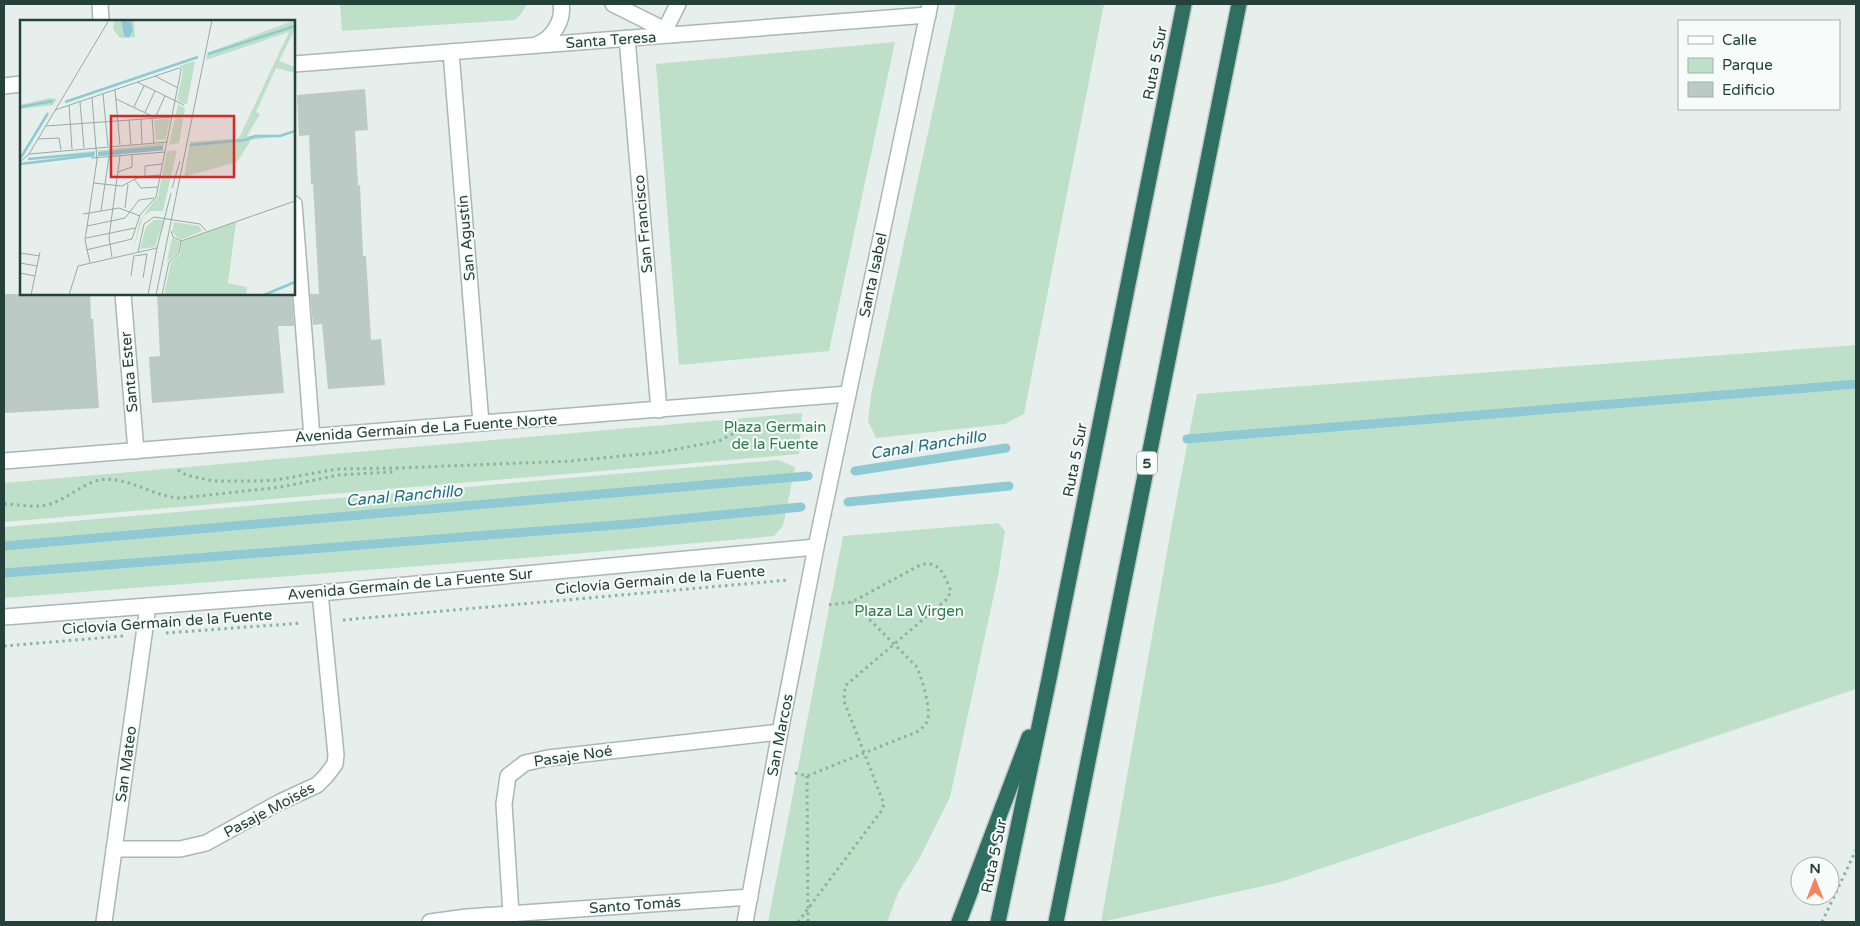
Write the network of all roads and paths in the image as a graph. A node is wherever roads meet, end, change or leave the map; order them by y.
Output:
1 (100, 4) edge
2 (561, 4) edge
3 (614, 4) edge
4 (678, 4) edge
5 (1184, 4) edge
6 (1239, 4) edge
7 (929, 10) edge
8 (101, 20) edge
9 (668, 33) junction
10 (627, 38) junction
11 (534, 45) junction
12 (451, 52) junction
13 (295, 64) edge
14 (20, 84) edge
15 (4, 86) edge
16 (295, 217) edge
17 (123, 295) edge
18 (848, 394) junction
19 (659, 410) junction
20 (752, 423) dead end
21 (480, 424) junction
22 (312, 437) junction
23 (136, 451) junction
24 (4, 461) edge
25 (174, 466) dead end
26 (397, 468) junction
27 (4, 504) edge
28 (816, 547) junction
29 (810, 578) junction
30 (320, 593) junction
31 (852, 602) junction
32 (148, 606) junction
33 (822, 606) dead end
34 (4, 617) edge
35 (322, 622) junction
36 (145, 634) junction
37 (894, 644) junction
38 (4, 646) edge
39 (1049, 678) junction
40 (780, 732) junction
41 (864, 753) junction
42 (790, 772) dead end
43 (807, 776) junction
44 (114, 850) junction
45 (1856, 850) edge
46 (750, 897) junction
47 (808, 908) junction
48 (511, 914) junction
49 (104, 922) edge
50 (430, 922) edge
51 (746, 922) edge
52 (798, 922) edge
53 (808, 922) edge
54 (959, 922) edge
55 (998, 922) edge
56 (1056, 922) edge
57 (1822, 922) edge

1 - 8 street
2 - 11 street
3 - 9 street
4 - 9 street
5 - 39 highway, Ruta 5 Sur
6 - 56 highway, 5
7 - 9 street, Santa Teresa
7 - 18 street, Santa Isabel
9 - 10 street, Santa Teresa
10 - 11 street, Santa Teresa
10 - 19 street, San Francisco
11 - 12 street, Santa Teresa
12 - 13 street, Santa Teresa
12 - 21 street, San Agustín
14 - 15 street
16 - 22 street
17 - 23 street, Santa Ester
18 - 19 street, Avenida Germaín de La Fuente Norte
18 - 28 street, Santa Isabel
19 - 21 street, Avenida Germaín de La Fuente Norte
20 - 26 path
21 - 22 street, Avenida Germaín de La Fuente Norte
22 - 23 street, Avenida Germaín de La Fuente Norte
23 - 24 street, Avenida Germaín de La Fuente Norte
25 - 26 path
26 - 27 path
28 - 29 street, San Marcos
28 - 30 street, Avenida Germaín de La Fuente Sur
29 - 35 path, Ciclovía Germaín de la Fuente
29 - 40 street, San Marcos
30 - 32 street, Avenida Germaín de La Fuente Sur
30 - 35 street, Pasaje Moisés
31 - 33 path
31 - 37 path
31 - 37 path
32 - 34 street, Avenida Germaín de La Fuente Sur
32 - 36 street, San Mateo
35 - 36 path, Ciclovía Germaín de la Fuente
35 - 44 street, Pasaje Moisés
36 - 38 path, Ciclovía Germaín de la Fuente
36 - 44 street, San Mateo
37 - 41 path
37 - 41 path
39 - 54 highway
39 - 55 highway, Ruta 5 Sur
40 - 46 street, San Marcos
40 - 48 street, Pasaje Noé
41 - 43 path
41 - 47 path
42 - 43 path
43 - 47 path
44 - 49 street, San Mateo
45 - 57 path
46 - 48 street, Santo Tomás
46 - 51 street, San Marcos
47 - 52 path
47 - 53 path
48 - 50 street, Santo Tomás

